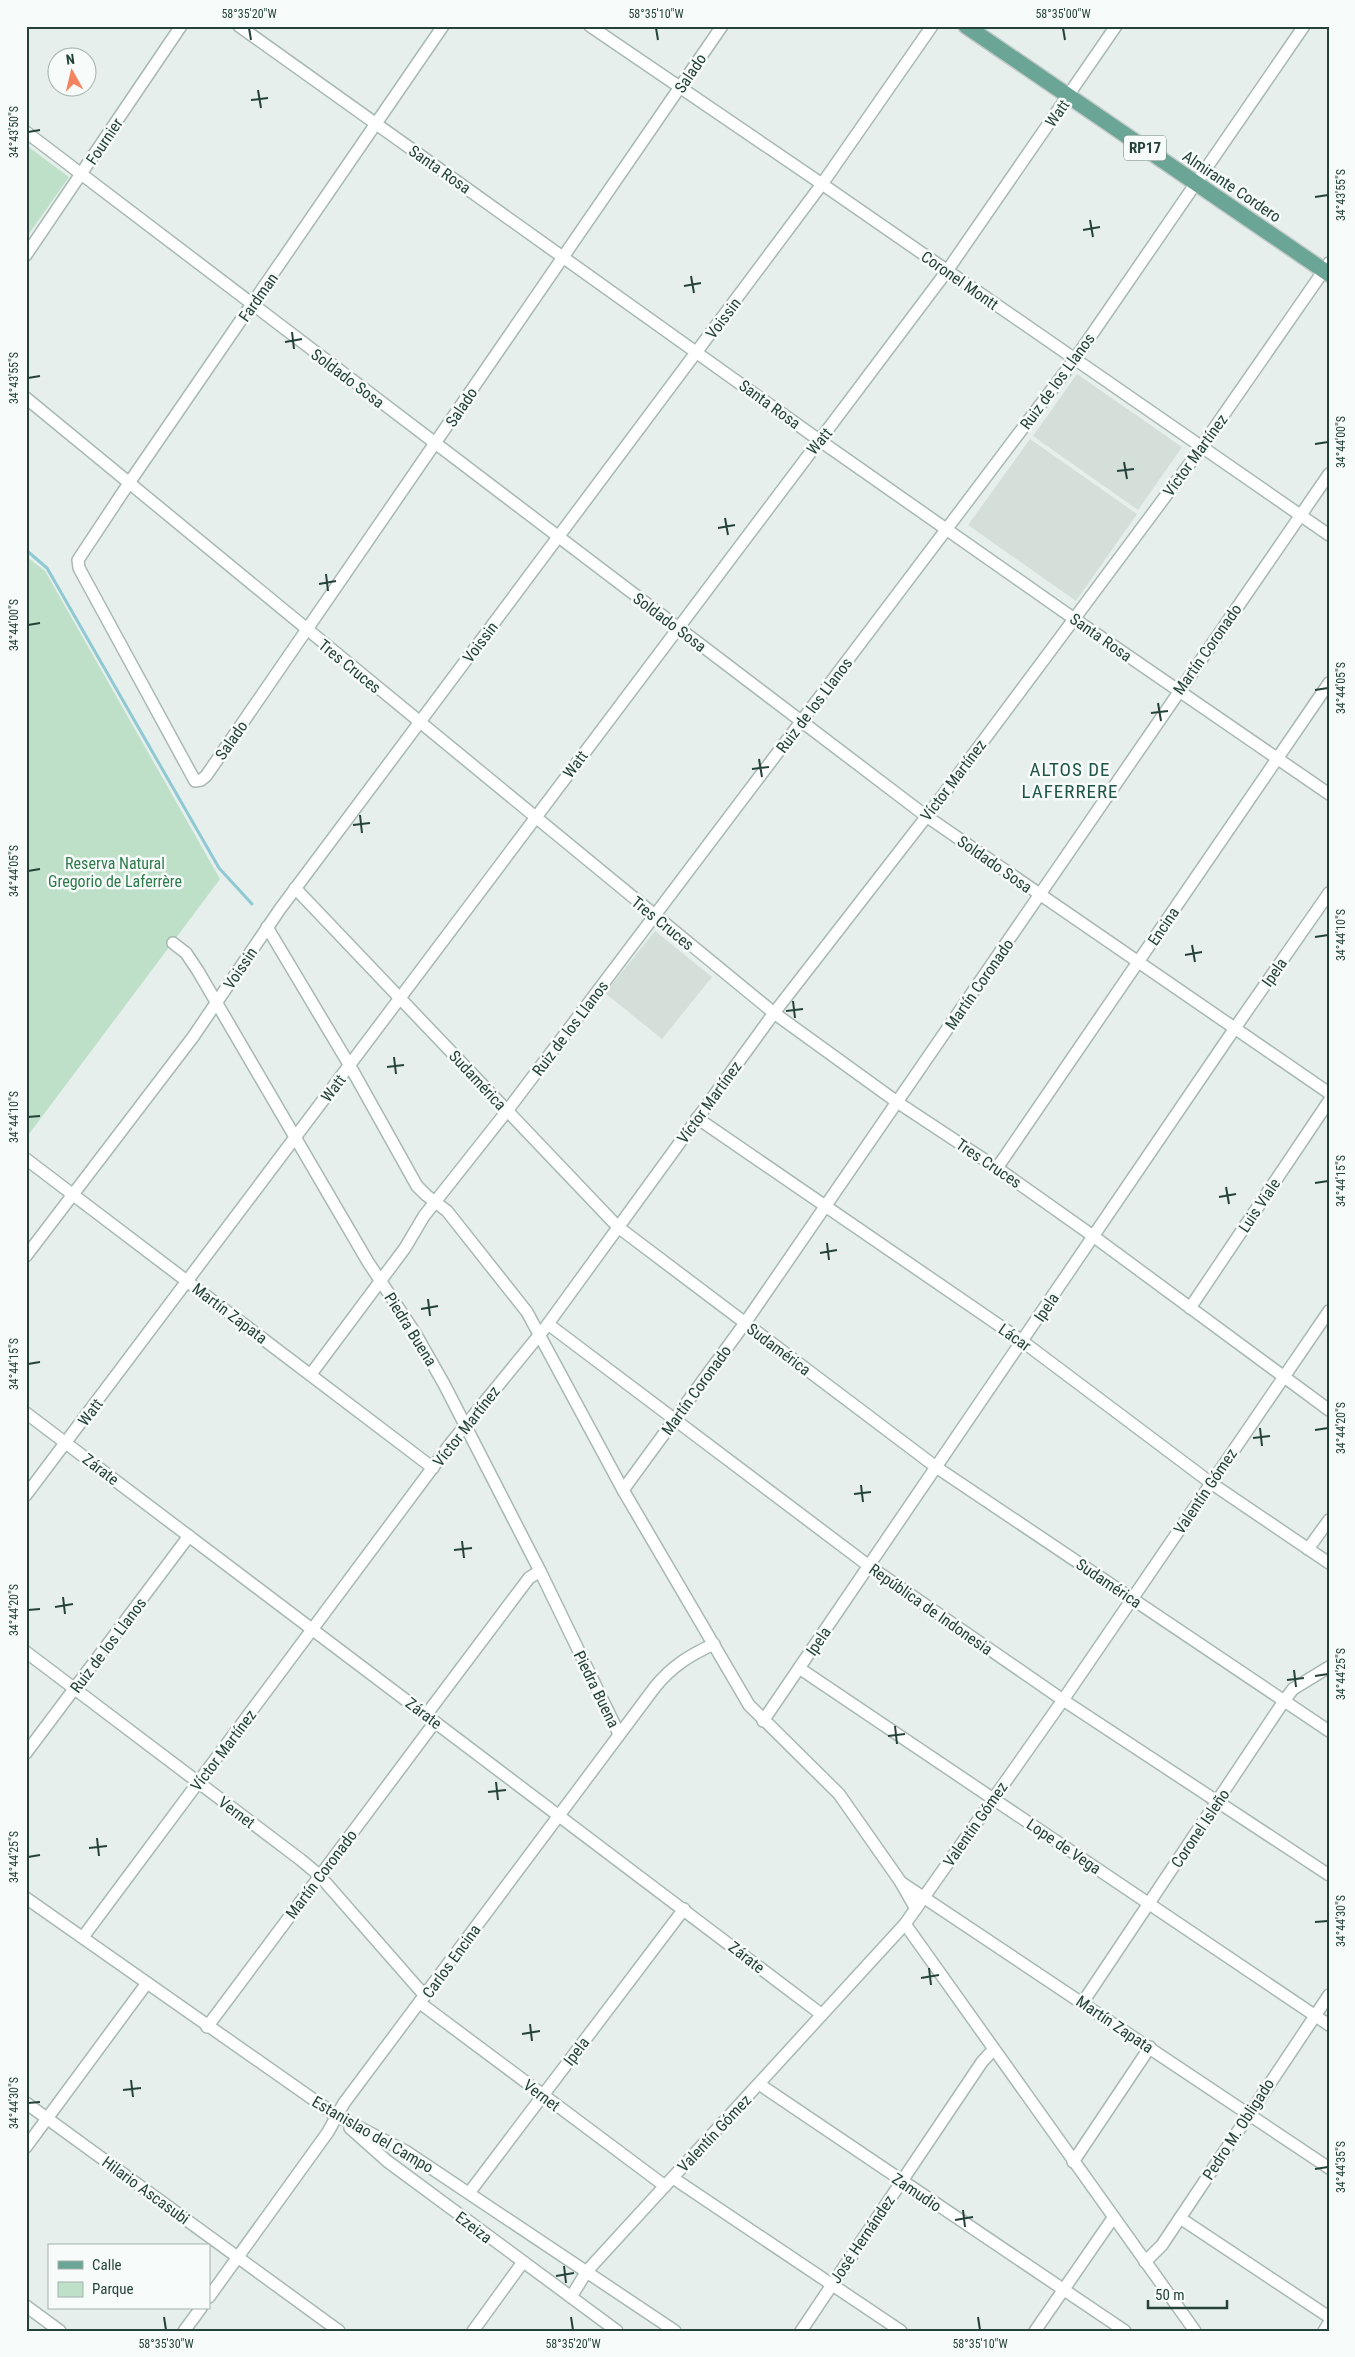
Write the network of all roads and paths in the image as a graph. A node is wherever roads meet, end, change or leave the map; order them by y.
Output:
1 (181, 26) edge
2 (239, 26) edge
3 (443, 26) edge
4 (590, 26) edge
5 (722, 26) edge
6 (932, 26) edge
7 (966, 26) edge
8 (1116, 26) edge
9 (1304, 26) edge
10 (680, 88) junction
11 (1068, 97) junction
12 (376, 124) junction
13 (26, 132) edge
14 (82, 174) junction
15 (1195, 183) junction
16 (822, 184) junction
17 (26, 255) edge
18 (563, 256) junction
19 (1327, 269) edge
20 (947, 271) junction
21 (252, 305) junction
22 (698, 352) junction
23 (1075, 359) junction
24 (26, 398) edge
25 (819, 440) junction
26 (436, 444) junction
27 (1202, 448) junction
28 (1329, 474) edge
29 (129, 483) junction
30 (1300, 516) junction
31 (947, 529) junction
32 (1329, 535) edge
33 (559, 537) junction
34 (1073, 618) junction
35 (678, 628) junction
36 (307, 631) junction
37 (1329, 683) edge
38 (1178, 691) junction
39 (800, 722) junction
40 (419, 723) junction
41 (1277, 760) junction
42 (195, 781) joint
43 (1329, 794) edge
44 (926, 816) junction
45 (535, 818) junction
46 (295, 888) junction
47 (1329, 893) edge
48 (1040, 895) junction
49 (654, 916) junction
50 (267, 927) junction
51 (173, 943) dead end
52 (1138, 963) junction
53 (401, 997) junction
54 (216, 1004) junction
55 (774, 1013) junction
56 (1234, 1028) junction
57 (350, 1066) junction
58 (1329, 1093) edge
59 (897, 1102) junction
60 (1329, 1102) edge
61 (507, 1111) junction
62 (697, 1118) junction
63 (295, 1138) junction
64 (26, 1159) edge
65 (997, 1168) junction
66 (72, 1194) junction
67 (436, 1201) junction
68 (825, 1207) junction
69 (618, 1226) junction
70 (1093, 1236) junction
71 (26, 1256) edge
72 (188, 1281) junction
73 (380, 1281) junction
74 (1190, 1308) junction
75 (1329, 1311) edge
76 (745, 1323) junction
77 (548, 1324) junction
78 (540, 1335) junction
79 (1022, 1341) junction
80 (311, 1374) junction
81 (1283, 1377) junction
82 (1329, 1410) edge
83 (26, 1413) edge
84 (674, 1419) junction
85 (466, 1424) junction
86 (66, 1443) junction
87 (936, 1467) junction
88 (432, 1468) junction
89 (1211, 1483) junction
90 (623, 1490) junction
91 (26, 1496) edge
92 (1329, 1520) edge
93 (189, 1536) junction
94 (1308, 1549) junction
95 (1329, 1563) edge
96 (869, 1566) junction
97 (540, 1571) junction
98 (1132, 1599) junction
99 (314, 1630) junction
100 (714, 1644) junction
101 (26, 1652) edge
102 (1329, 1667) edge
103 (799, 1668) junction
104 (75, 1689) junction
105 (1063, 1700) junction
106 (1284, 1701) junction
107 (431, 1718) junction
108 (763, 1721) junction
109 (1329, 1731) edge
110 (619, 1734) junction
111 (26, 1753) edge
112 (199, 1782) junction
113 (993, 1798) junction
114 (1218, 1801) junction
115 (558, 1815) junction
116 (1329, 1874) edge
117 (319, 1875) junction
118 (900, 1881) junction
119 (925, 1897) junction
120 (26, 1898) edge
121 (1149, 1904) junction
122 (684, 1909) junction
123 (916, 1909) junction
124 (905, 1924) junction
125 (83, 1937) junction
126 (147, 1982) junction
127 (1329, 1995) edge
128 (422, 1999) junction
129 (1083, 2002) junction
130 (821, 2014) junction
131 (1315, 2015) junction
132 (1329, 2025) edge
133 (207, 2027) junction
134 (1150, 2048) junction
135 (993, 2050) junction
136 (760, 2084) junction
137 (542, 2096) junction
138 (26, 2103) edge
139 (1247, 2115) junction
140 (337, 2116) junction
141 (48, 2118) junction
142 (26, 2147) edge
143 (1073, 2162) junction
144 (1329, 2168) edge
145 (900, 2181) junction
146 (669, 2182) junction
147 (469, 2193) junction
148 (1113, 2218) junction
149 (1180, 2218) junction
150 (238, 2257) junction
151 (523, 2262) junction
152 (1145, 2262) junction
153 (587, 2271) junction
154 (831, 2284) junction
155 (1063, 2288) junction
156 (210, 2296) edge
157 (571, 2297) junction
158 (26, 2306) edge
159 (200, 2310) edge
160 (1329, 2317) edge
161 (1329, 2323) edge
162 (60, 2331) edge
163 (184, 2331) edge
164 (339, 2331) edge
165 (473, 2331) edge
166 (616, 2331) edge
167 (675, 2331) edge
168 (801, 2331) edge
169 (901, 2331) edge
170 (1035, 2331) edge
171 (1125, 2331) edge
172 (1195, 2331) edge
173 (1324, 2331) edge

1 - 14 street, Fournier
2 - 12 street, Santa Rosa
3 - 12 street, Fardman
4 - 10 street, Coronel Montt
5 - 10 street, Salado
6 - 16 street, Voissin
7 - 11 main road, Almirante Cordero / RP17
8 - 11 street, Watt
9 - 15 street, Ruiz de los Llanos
10 - 16 street, Coronel Montt
10 - 18 street, Salado
11 - 15 main road, Almirante Cordero / RP17
11 - 20 street, Watt
12 - 18 street, Santa Rosa
12 - 21 street, Fardman
13 - 14 street, Soldado Sosa
14 - 17 street, Fournier
14 - 21 street, Soldado Sosa
15 - 19 main road, Almirante Cordero / RP17
15 - 23 street, Ruiz de los Llanos
16 - 20 street, Coronel Montt
16 - 22 street, Voissin
18 - 22 street, Santa Rosa
18 - 26 street, Salado
19 - 27 street, Víctor Martínez
20 - 23 street, Coronel Montt
20 - 25 street, Watt
21 - 26 street, Soldado Sosa
21 - 29 street, Fardman
22 - 25 street, Santa Rosa
22 - 33 street, Voissin
23 - 27 street, Coronel Montt
23 - 31 street, Ruiz de los Llanos
24 - 29 street, Tres Cruces
25 - 31 street, Santa Rosa
25 - 35 street, Watt
26 - 33 street, Soldado Sosa
26 - 36 street, Salado
27 - 30 street, Coronel Montt
27 - 34 street, Víctor Martínez
28 - 30 street, Martín Coronado
29 - 36 street, Tres Cruces
29 - 42 street, Fardman
30 - 32 street, Coronel Montt
30 - 38 street, Martín Coronado
31 - 34 street, Santa Rosa
31 - 39 street, Ruiz de los Llanos
33 - 35 street, Soldado Sosa
33 - 40 street, Voissin
34 - 38 street, Santa Rosa
34 - 44 street, Víctor Martínez
35 - 39 street, Soldado Sosa
35 - 45 street, Watt
36 - 40 street, Tres Cruces
36 - 42 street, Salado
37 - 41 street, Encina
38 - 41 street, Santa Rosa
38 - 48 street, Martín Coronado
39 - 44 street, Soldado Sosa
39 - 49 street, Ruiz de los Llanos
40 - 45 street, Tres Cruces
40 - 46 street, Voissin
41 - 43 street, Santa Rosa
41 - 52 street, Encina
44 - 48 street, Soldado Sosa
44 - 55 street, Víctor Martínez
45 - 49 street, Tres Cruces
45 - 53 street, Watt
46 - 50 street, Voissin
46 - 53 street, Sudamérica
47 - 56 street, Ipela
48 - 52 street, Soldado Sosa
48 - 59 street, Martín Coronado
49 - 55 street, Tres Cruces
49 - 61 street, Ruiz de los Llanos
50 - 54 street, Voissin
50 - 57 street
51 - 54 street, Piedra Buena
52 - 56 street, Soldado Sosa
52 - 65 street, Encina
53 - 57 street, Watt
53 - 61 street, Sudamérica
54 - 63 street, Piedra Buena
54 - 66 street, Voissin
55 - 59 street, Tres Cruces
55 - 62 street, Víctor Martínez
56 - 58 street, Soldado Sosa
56 - 70 street, Ipela
57 - 63 street, Watt
57 - 67 street
59 - 65 street, Tres Cruces
59 - 68 street, Martín Coronado
60 - 74 street, Luis Viale
61 - 67 street, Ruiz de los Llanos
61 - 69 street, Sudamérica
62 - 68 street, Lácar
62 - 69 street, Víctor Martínez
63 - 72 street, Watt
63 - 73 street, Piedra Buena
64 - 66 street, Martín Zapata
65 - 70 street, Tres Cruces
66 - 71 street, Voissin
66 - 72 street, Martín Zapata
67 - 73 street, Ruiz de los Llanos
67 - 78 street
68 - 76 street, Martín Coronado
68 - 79 street, Lácar
69 - 76 street, Sudamérica
69 - 77 street, Víctor Martínez
70 - 74 street, Tres Cruces
70 - 79 street, Ipela
72 - 80 street, Martín Zapata
72 - 86 street, Watt
73 - 80 street, Ruiz de los Llanos
73 - 85 street, Piedra Buena
74 - 81 street, Tres Cruces
75 - 81 street, Valentín Gómez
76 - 84 street, Martín Coronado
76 - 87 street, Sudamérica
77 - 78 street, Víctor Martínez
77 - 84 street, República de Indonesia
78 - 85 street, Víctor Martínez
78 - 90 street
79 - 87 street, Ipela
79 - 89 street, Lácar
80 - 88 street, Martín Zapata
81 - 82 street, Tres Cruces
81 - 89 street, Valentín Gómez
83 - 86 street, Zárate
84 - 90 street, Martín Coronado
84 - 96 street, República de Indonesia
85 - 88 street, Víctor Martínez
85 - 97 street, Piedra Buena
86 - 91 street, Watt
86 - 93 street, Zárate
87 - 96 street, Ipela
87 - 98 street, Sudamérica
88 - 99 street, Víctor Martínez
89 - 94 street, Lácar
89 - 98 street, Valentín Gómez
90 - 100 street
92 - 94 street
93 - 99 street, Zárate
93 - 104 street, Ruiz de los Llanos
94 - 95 street, Lácar
96 - 103 street, Ipela
96 - 105 street, República de Indonesia
97 - 107 street, Martín Coronado
97 - 110 street, Piedra Buena
98 - 105 street, Valentín Gómez
98 - 106 street, Sudamérica
99 - 107 street, Zárate
99 - 112 street, Víctor Martínez
100 - 108 street
100 - 110 street, Carlos Encina
101 - 104 street, Vernet
102 - 106 street, Coronel Isleño
103 - 108 street, Ipela
103 - 113 street, Lope de Vega
104 - 111 street, Ruiz de los Llanos
104 - 112 street, Vernet
105 - 113 street, Valentín Gómez
105 - 114 street, República de Indonesia
106 - 109 street, Sudamérica
106 - 114 street, Coronel Isleño
107 - 115 street, Zárate
107 - 117 street, Martín Coronado
108 - 118 street
110 - 115 street, Carlos Encina
112 - 117 street, Vernet
112 - 125 street, Víctor Martínez
113 - 119 street, Valentín Gómez
113 - 121 street, Lope de Vega
114 - 116 street, República de Indonesia
114 - 121 street, Coronel Isleño
115 - 122 street, Zárate
115 - 128 street, Carlos Encina
117 - 128 street, Vernet
117 - 133 street, Martín Coronado
118 - 119 street, Martín Zapata
118 - 123 street
119 - 123 street, Valentín Gómez
119 - 129 street, Martín Zapata
120 - 125 street, Estanislao del Campo
121 - 129 street, Coronel Isleño
121 - 131 street, Lope de Vega
122 - 130 street, Zárate
122 - 137 street, Ipela
123 - 124 street, Valentín Gómez
124 - 130 street, Valentín Gómez
124 - 135 street
125 - 126 street, Estanislao del Campo
126 - 133 street, Estanislao del Campo
126 - 141 street
127 - 131 street, Pedro M. Obligado
128 - 137 street, Vernet
128 - 140 street, Carlos Encina
129 - 134 street, Martín Zapata
130 - 136 street, Valentín Gómez
131 - 132 street, Lope de Vega
131 - 139 street, Pedro M. Obligado
133 - 140 street, Estanislao del Campo
134 - 139 street, Martín Zapata
134 - 143 street
135 - 143 street
135 - 145 street, José Hernández
136 - 145 street, Zamudio
136 - 146 street, Valentín Gómez
137 - 146 street, Vernet
137 - 147 street, Ipela
138 - 141 street, Hilario Ascasubi
139 - 144 street, Martín Zapata
139 - 149 street, Pedro M. Obligado
140 - 147 street, Estanislao del Campo
140 - 150 street, Carlos Encina
140 - 151 street, Ezeiza
141 - 142 street
141 - 150 street, Hilario Ascasubi
143 - 148 street
145 - 154 street, José Hernández
145 - 155 street, Zamudio
146 - 153 street, Valentín Gómez
146 - 154 street, Vernet
147 - 153 street, Estanislao del Campo
148 - 152 street
148 - 155 street
149 - 152 street, Pedro M. Obligado
149 - 160 street
150 - 156 street, Carlos Encina
150 - 164 street, Hilario Ascasubi
151 - 157 street, Ezeiza
151 - 165 street
152 - 172 street
153 - 157 street, Valentín Gómez
153 - 167 street, Estanislao del Campo
154 - 168 street, José Hernández
154 - 169 street, Vernet
155 - 170 street
155 - 171 street, Zamudio
157 - 166 street, Ezeiza
158 - 162 street
159 - 163 street
161 - 173 street

